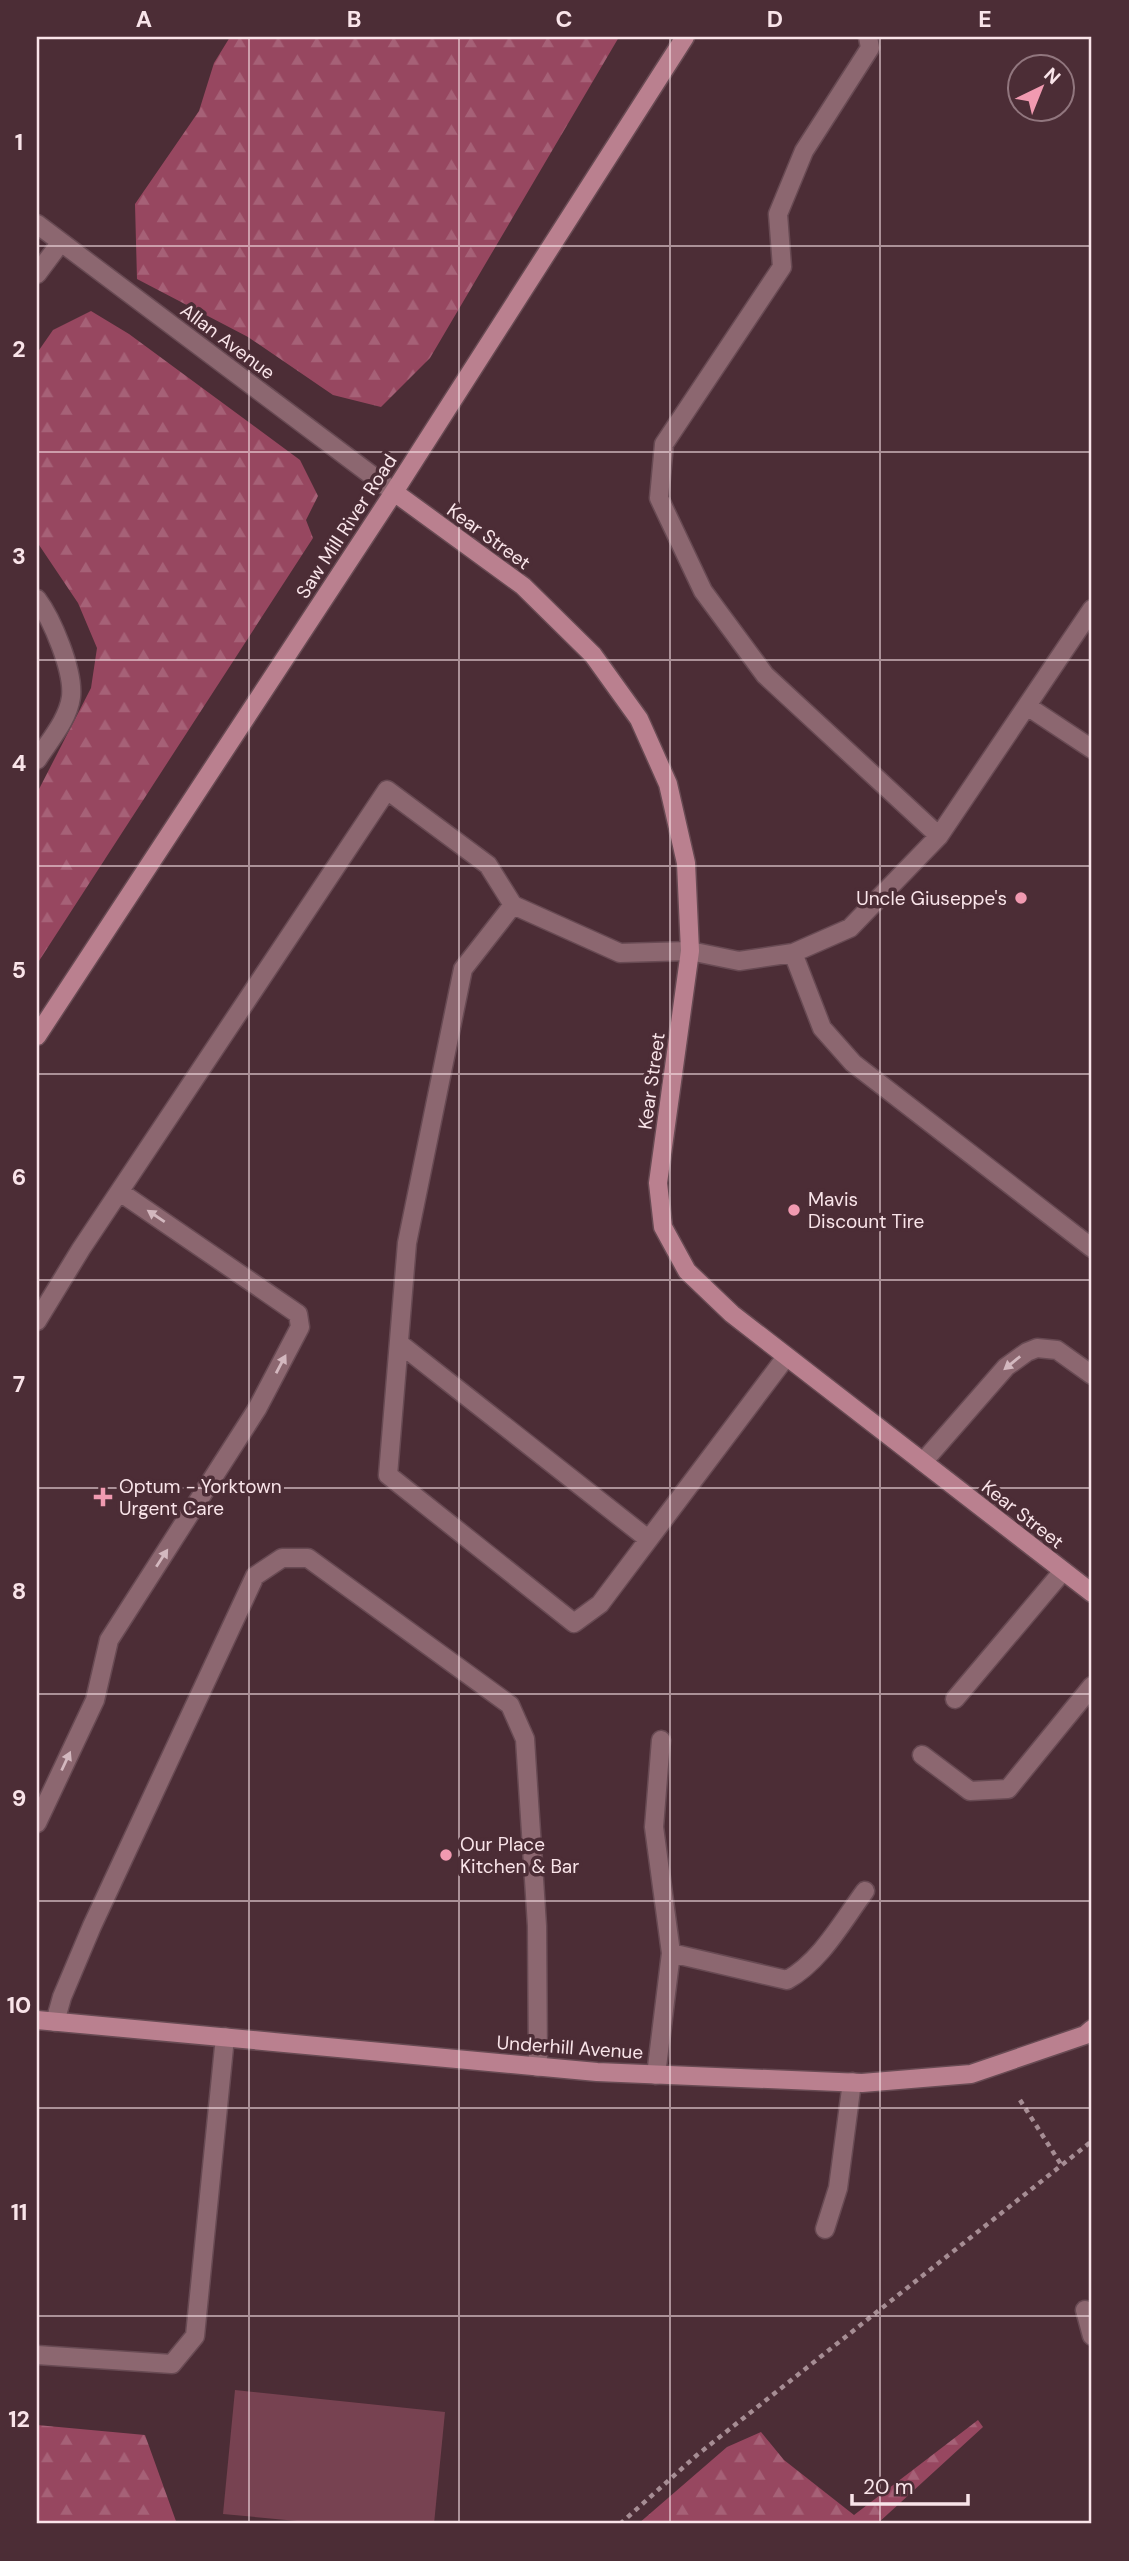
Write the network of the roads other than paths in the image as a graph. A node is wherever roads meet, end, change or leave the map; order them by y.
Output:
1 (685, 37) edge
2 (868, 37) edge
3 (37, 224) edge
4 (61, 242) junction
5 (37, 274) edge
6 (394, 492) junction
7 (37, 599) edge
8 (1092, 609) edge
9 (1027, 706) junction
10 (1092, 749) edge
11 (37, 760) edge
12 (939, 836) junction
13 (513, 905) junction
14 (690, 951) junction
15 (793, 953) junction
16 (37, 1036) edge
17 (120, 1192) junction
18 (1092, 1248) edge
19 (37, 1321) edge
20 (399, 1343) junction
21 (786, 1357) junction
22 (1092, 1375) edge
23 (923, 1462) junction
24 (648, 1539) junction
25 (1063, 1571) junction
26 (1092, 1593) edge
27 (1092, 1686) edge
28 (955, 1699) dead end
29 (661, 1740) dead end
30 (922, 1755) dead end
31 (37, 1823) edge
32 (864, 1891) dead end
33 (671, 1953) junction
34 (37, 2020) edge
35 (55, 2022) junction
36 (1092, 2029) edge
37 (225, 2038) junction
38 (538, 2067) junction
39 (656, 2075) junction
40 (852, 2082) junction
41 (825, 2229) dead end
42 (1086, 2310) dead end
43 (1092, 2336) edge
44 (37, 2355) edge

1 - 6 street, Saw Mill River Road
2 - 12 street
3 - 4 street, Allan Avenue
4 - 5 street
4 - 6 street, Allan Avenue
6 - 14 street, Kear Street
6 - 16 street, Saw Mill River Road
7 - 11 street
8 - 9 street
9 - 10 street
9 - 12 street
12 - 15 street
13 - 14 street
13 - 17 street
13 - 20 street
14 - 15 street
14 - 21 street, Kear Street
15 - 18 street
17 - 19 street
31 -> 17 street
20 - 24 street
20 - 24 street
21 - 23 street, Kear Street
21 - 24 street
22 -> 23 street
23 - 25 street, Kear Street
25 - 26 street, Kear Street
25 - 28 street
27 - 30 street
29 - 33 street
32 - 33 street
33 - 39 street
34 - 35 street, Underhill Avenue
35 - 37 street, Underhill Avenue
35 - 38 street
36 - 40 street, Underhill Avenue
37 - 38 street, Underhill Avenue
37 - 44 street
38 - 39 street, Underhill Avenue
39 - 40 street, Underhill Avenue
40 - 41 street
42 - 43 street

